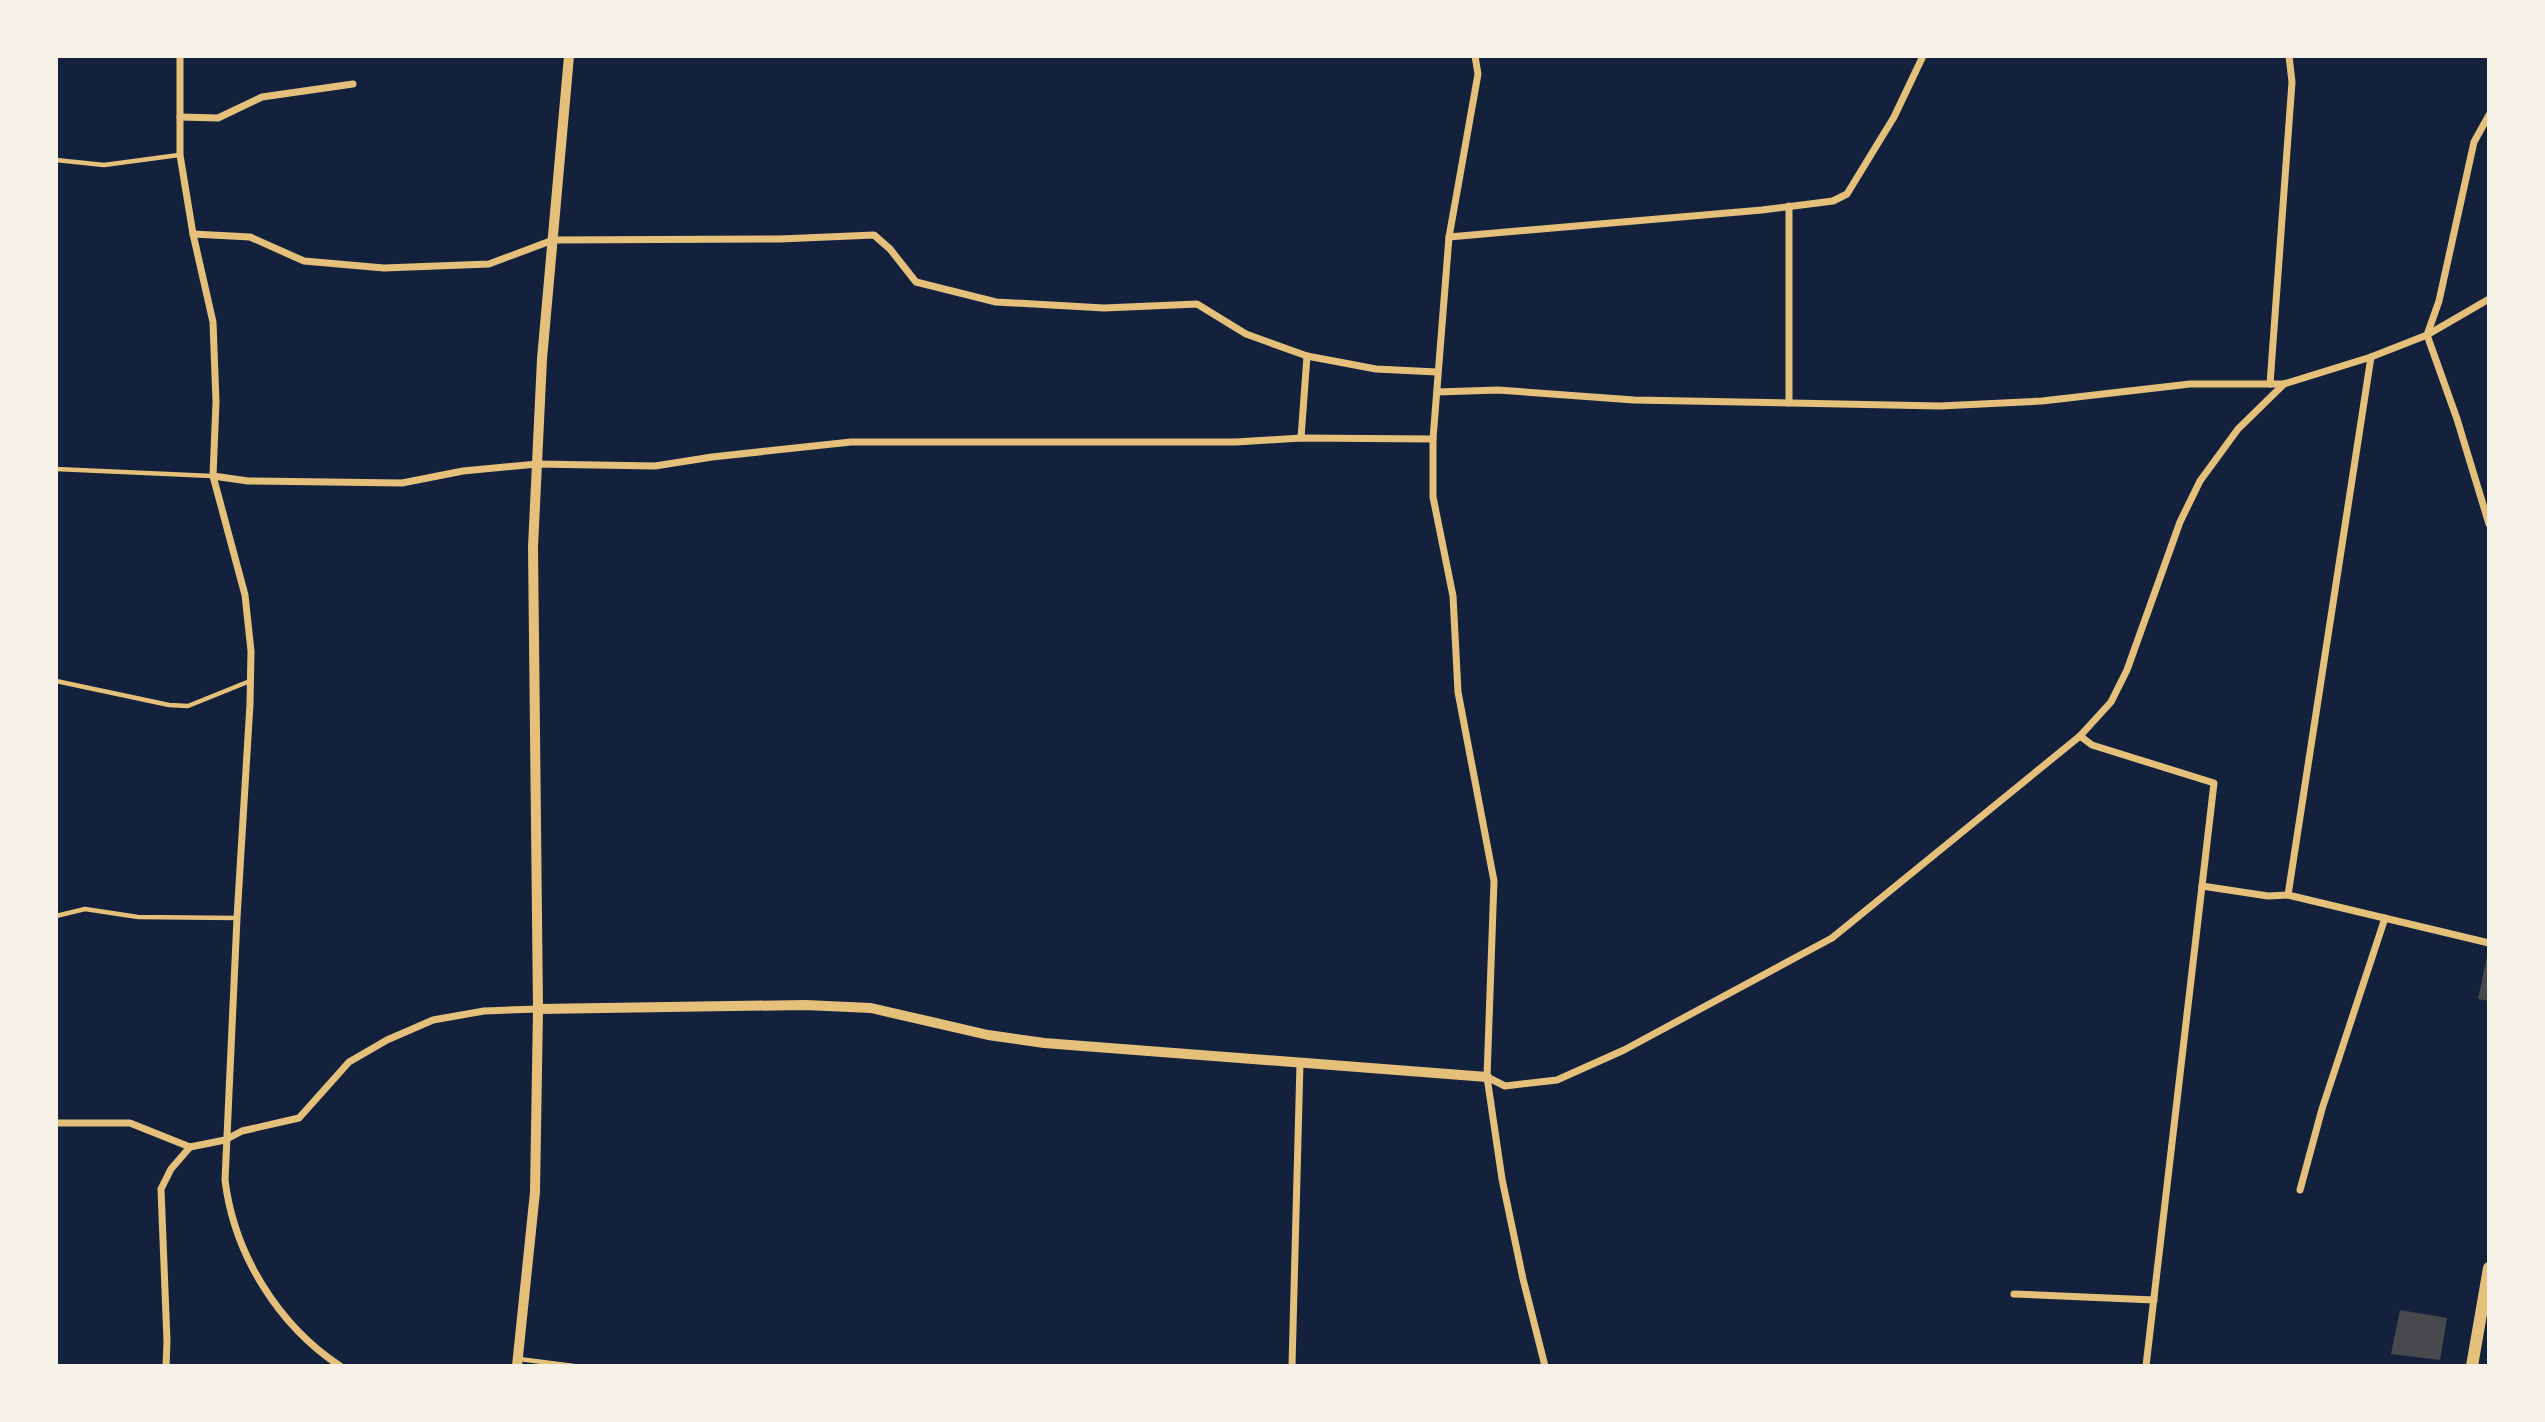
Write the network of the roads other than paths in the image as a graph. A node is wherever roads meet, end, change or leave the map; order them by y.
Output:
1 (180, 56) edge
2 (569, 56) edge
3 (1475, 56) edge
4 (1923, 56) edge
5 (2289, 56) edge
6 (353, 84) dead end
7 (2489, 115) edge
8 (180, 117) junction
9 (180, 155) junction
10 (56, 160) edge
11 (1789, 206) junction
12 (193, 234) junction
13 (1449, 237) junction
14 (553, 240) junction
15 (2489, 299) edge
16 (2427, 335) junction
17 (1307, 356) junction
18 (2371, 357) junction
19 (1437, 372) junction
20 (2270, 384) junction
21 (2284, 384) junction
22 (1437, 392) junction
23 (1789, 404) junction
24 (1301, 438) junction
25 (1433, 439) junction
26 (537, 464) junction
27 (56, 470) edge
28 (213, 476) junction
29 (2489, 524) edge
30 (56, 681) edge
31 (250, 681) junction
32 (2080, 736) junction
33 (2202, 886) junction
34 (2288, 895) junction
35 (56, 916) edge
36 (237, 918) junction
37 (2385, 918) junction
38 (2489, 943) edge
39 (538, 1009) junction
40 (1300, 1063) junction
41 (1487, 1077) junction
42 (56, 1123) edge
43 (225, 1140) junction
44 (190, 1147) junction
45 (2300, 1190) dead end
46 (2489, 1270) edge
47 (2014, 1294) dead end
48 (2154, 1300) junction
49 (517, 1362) edge
50 (166, 1366) edge
51 (340, 1366) edge
52 (574, 1366) edge
53 (1292, 1366) edge
54 (1545, 1366) edge
55 (2146, 1366) edge
56 (2472, 1366) edge

1 - 8 street
2 - 14 street
3 - 13 street
4 - 11 street
5 - 20 street
6 - 8 street
7 - 16 street
8 - 9 street
9 - 10 lane
9 - 12 street
11 - 13 street
11 - 23 street
12 - 14 street
12 - 28 street
13 - 19 street
14 - 17 street
14 - 26 street
15 - 16 street
16 - 18 street
16 - 29 street
17 - 19 street
17 - 24 street
18 - 21 street
18 - 34 street
19 - 22 street
20 - 21 street
20 - 23 street
21 - 32 street
22 - 23 street
22 - 25 street
24 - 25 street
24 - 26 street
25 - 41 street
26 - 28 street
26 - 39 street
27 - 28 lane
28 - 31 street
30 - 31 lane
31 - 36 street
32 - 33 street
32 - 41 street
33 - 34 street
33 - 48 street
34 - 37 street
35 - 36 lane
36 - 43 street
37 - 38 street
37 - 45 street
39 - 40 street
39 - 43 street
39 - 49 street
40 - 41 street
40 - 53 street
41 - 54 street
42 - 44 street
43 - 44 street
43 - 51 street
44 - 50 street
46 - 56 main road
47 - 48 street
48 - 55 street
49 - 52 lane

